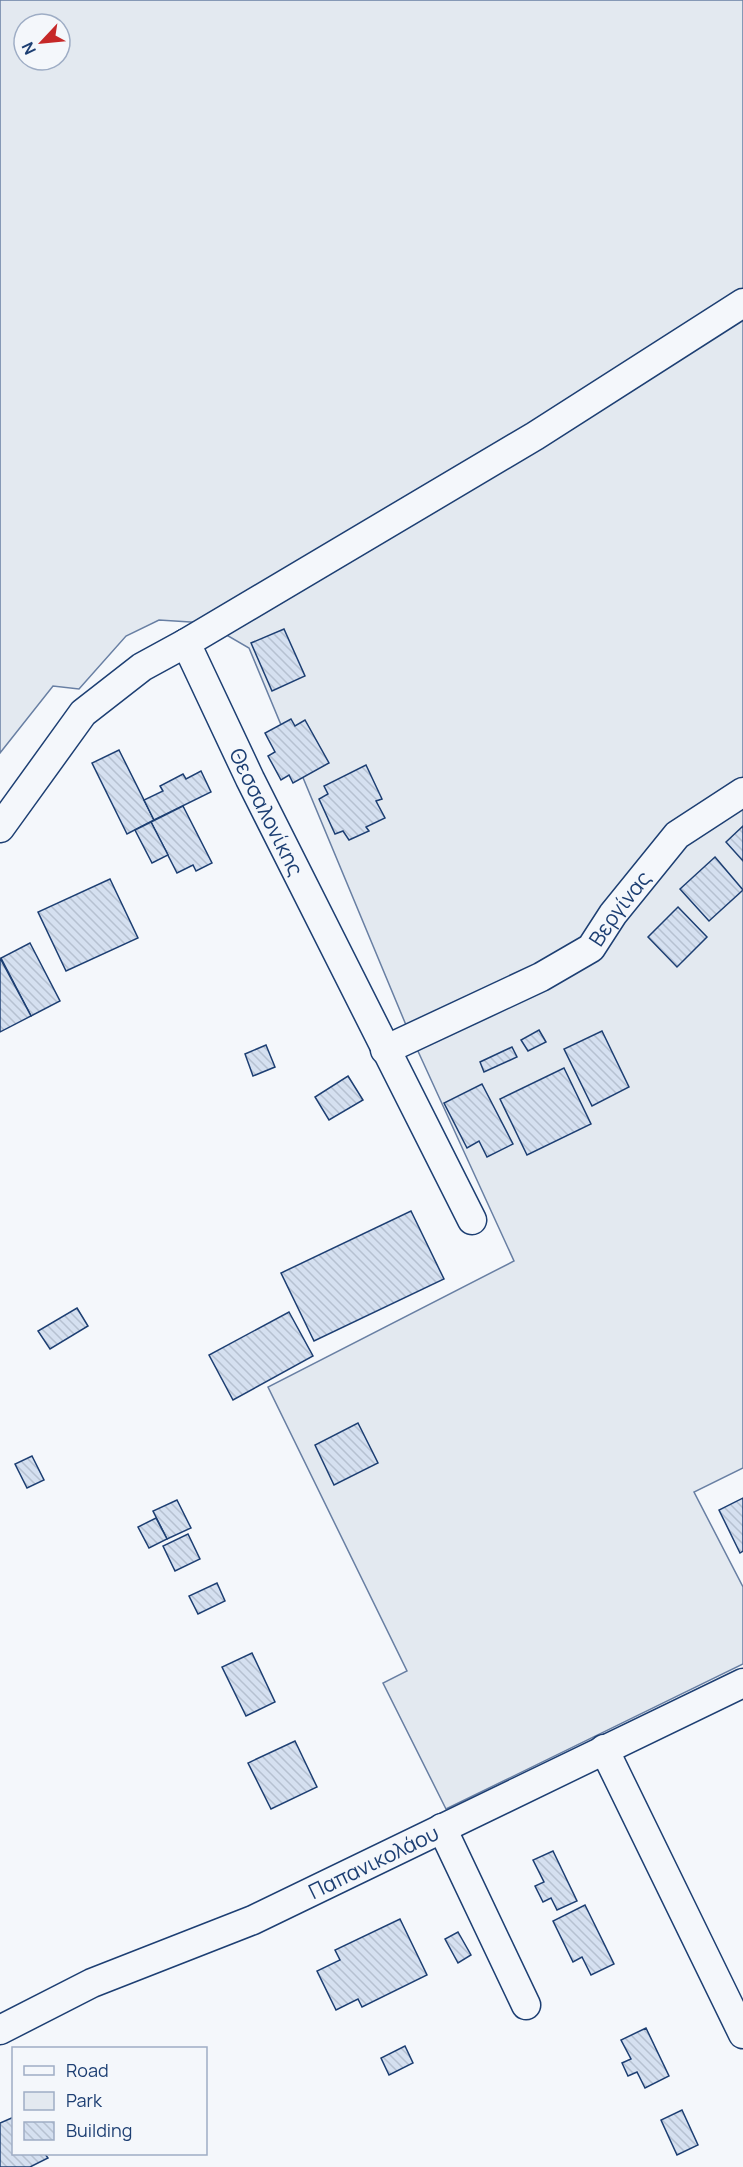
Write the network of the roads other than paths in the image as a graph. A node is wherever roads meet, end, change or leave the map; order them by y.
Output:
1 (743, 303) edge
2 (186, 643) junction
3 (743, 792) edge
4 (0, 828) edge
5 (385, 1050) junction
6 (472, 1220) dead end
7 (743, 1683) edge
8 (604, 1749) junction
9 (442, 1828) junction
10 (526, 2005) dead end
11 (0, 2030) edge
12 (743, 2034) edge

1 - 2 street
2 - 4 street
2 - 5 street, Θεσσαλονίκης
3 - 5 street, Βεργίνας
5 - 6 street, Θεσσαλονίκης
7 - 8 street, Παπανικολάου
8 - 9 street, Παπανικολάου
8 - 12 street
9 - 10 street
9 - 11 street, Παπανικολάου

